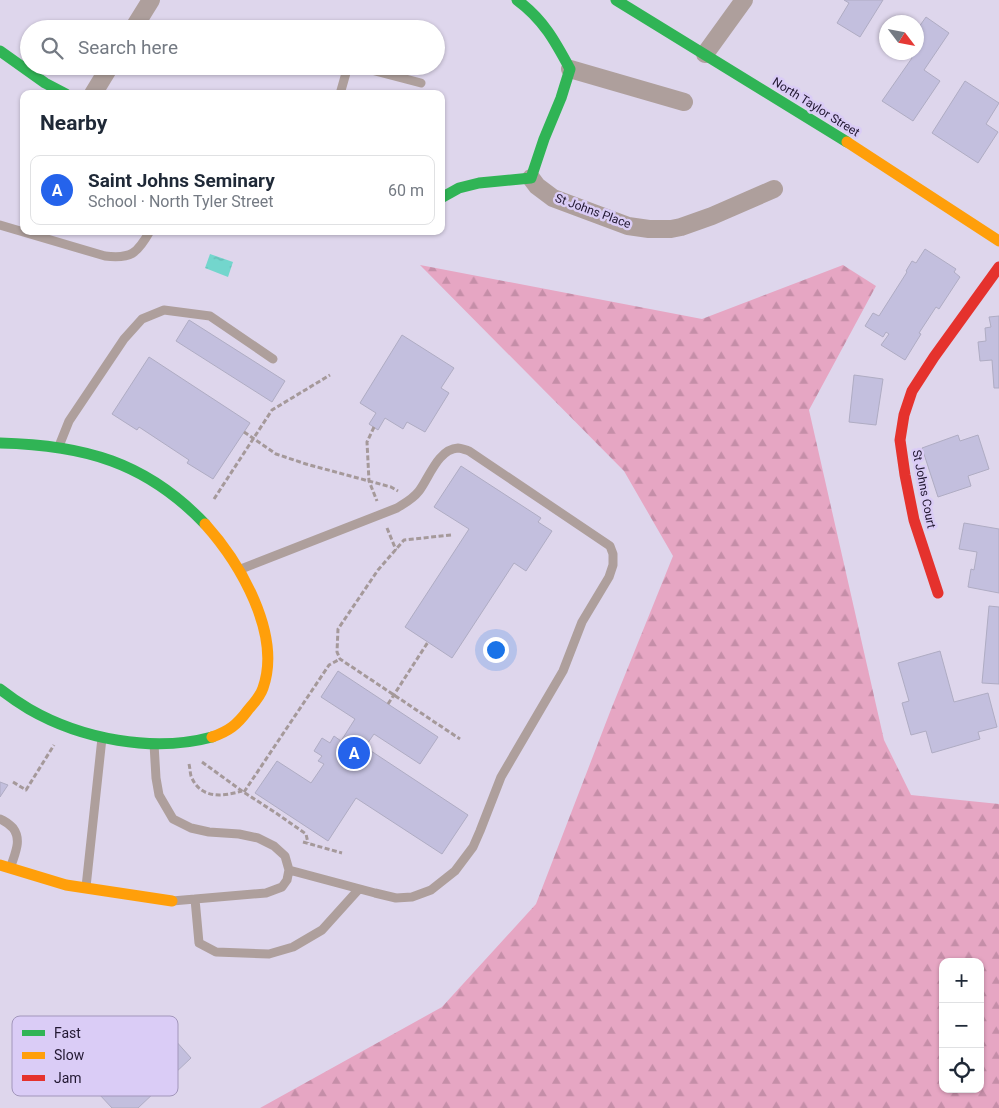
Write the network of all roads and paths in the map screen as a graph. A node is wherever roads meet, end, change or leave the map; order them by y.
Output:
1 (151, 0) edge
2 (517, 0) edge
3 (616, 0) edge
4 (744, 0) edge
5 (139, 20) edge
6 (0, 51) edge
7 (705, 54) junction
8 (20, 65) edge
9 (570, 69) junction
10 (34, 75) edge
11 (105, 75) edge
12 (345, 75) edge
13 (390, 75) edge
14 (421, 83) dead end
15 (58, 90) edge
16 (95, 90) edge
17 (341, 90) edge
18 (684, 102) dead end
19 (531, 178) junction
20 (774, 189) dead end
21 (445, 196) edge
22 (0, 225) edge
23 (20, 231) edge
24 (34, 235) edge
25 (148, 235) edge
26 (999, 241) edge
27 (999, 267) edge
28 (273, 359) dead end
29 (330, 375) dead end
30 (374, 428) dead end
31 (244, 432) dead end
32 (254, 438) junction
33 (0, 444) edge
34 (59, 446) junction
35 (369, 481) junction
36 (412, 498) junction
37 (210, 504) dead end
38 (382, 514) junction
39 (451, 535) dead end
40 (396, 550) junction
41 (239, 570) junction
42 (938, 593) dead end
43 (428, 642) dead end
44 (340, 659) junction
45 (0, 688) edge
46 (394, 695) junction
47 (388, 704) dead end
48 (102, 738) junction
49 (460, 739) dead end
50 (55, 744) dead end
51 (154, 744) junction
52 (200, 760) dead end
53 (189, 764) dead end
54 (13, 782) dead end
55 (243, 792) junction
56 (0, 819) edge
57 (303, 842) dead end
58 (308, 843) junction
59 (342, 853) dead end
60 (5, 866) edge
61 (289, 870) junction
62 (86, 888) junction
63 (359, 889) junction
64 (195, 899) junction
65 (172, 901) joint

1 - 5 street
2 - 9 street
3 - 7 street, North Taylor Street
4 - 7 street
6 - 8 street
7 - 26 street, North Taylor Street
9 - 18 street
9 - 19 street
10 - 15 street
11 - 16 street
12 - 17 lane
13 - 14 lane
19 - 20 street, St Johns Place
19 - 21 street
22 - 23 lane
24 - 25 lane
27 - 42 street, St Johns Court
28 - 34 lane
29 - 32 path
30 - 35 path
31 - 32 path
32 - 35 path
32 - 37 path
33 - 34 street
34 - 41 street
35 - 36 path
35 - 38 path
36 - 38 lane
36 - 63 lane
38 - 40 path
38 - 41 lane
39 - 40 path
40 - 44 path
41 - 51 street
43 - 46 path
44 - 46 path
44 - 55 path
45 - 48 street
46 - 47 path
46 - 49 path
48 - 51 street
48 - 62 lane
50 - 54 path
51 - 61 lane
52 - 55 path
53 - 55 path
55 - 58 path
56 - 60 lane
57 - 58 path
58 - 59 path
60 - 62 street
61 - 63 lane
61 - 64 lane
62 - 65 street
63 - 64 lane
64 - 65 lane

